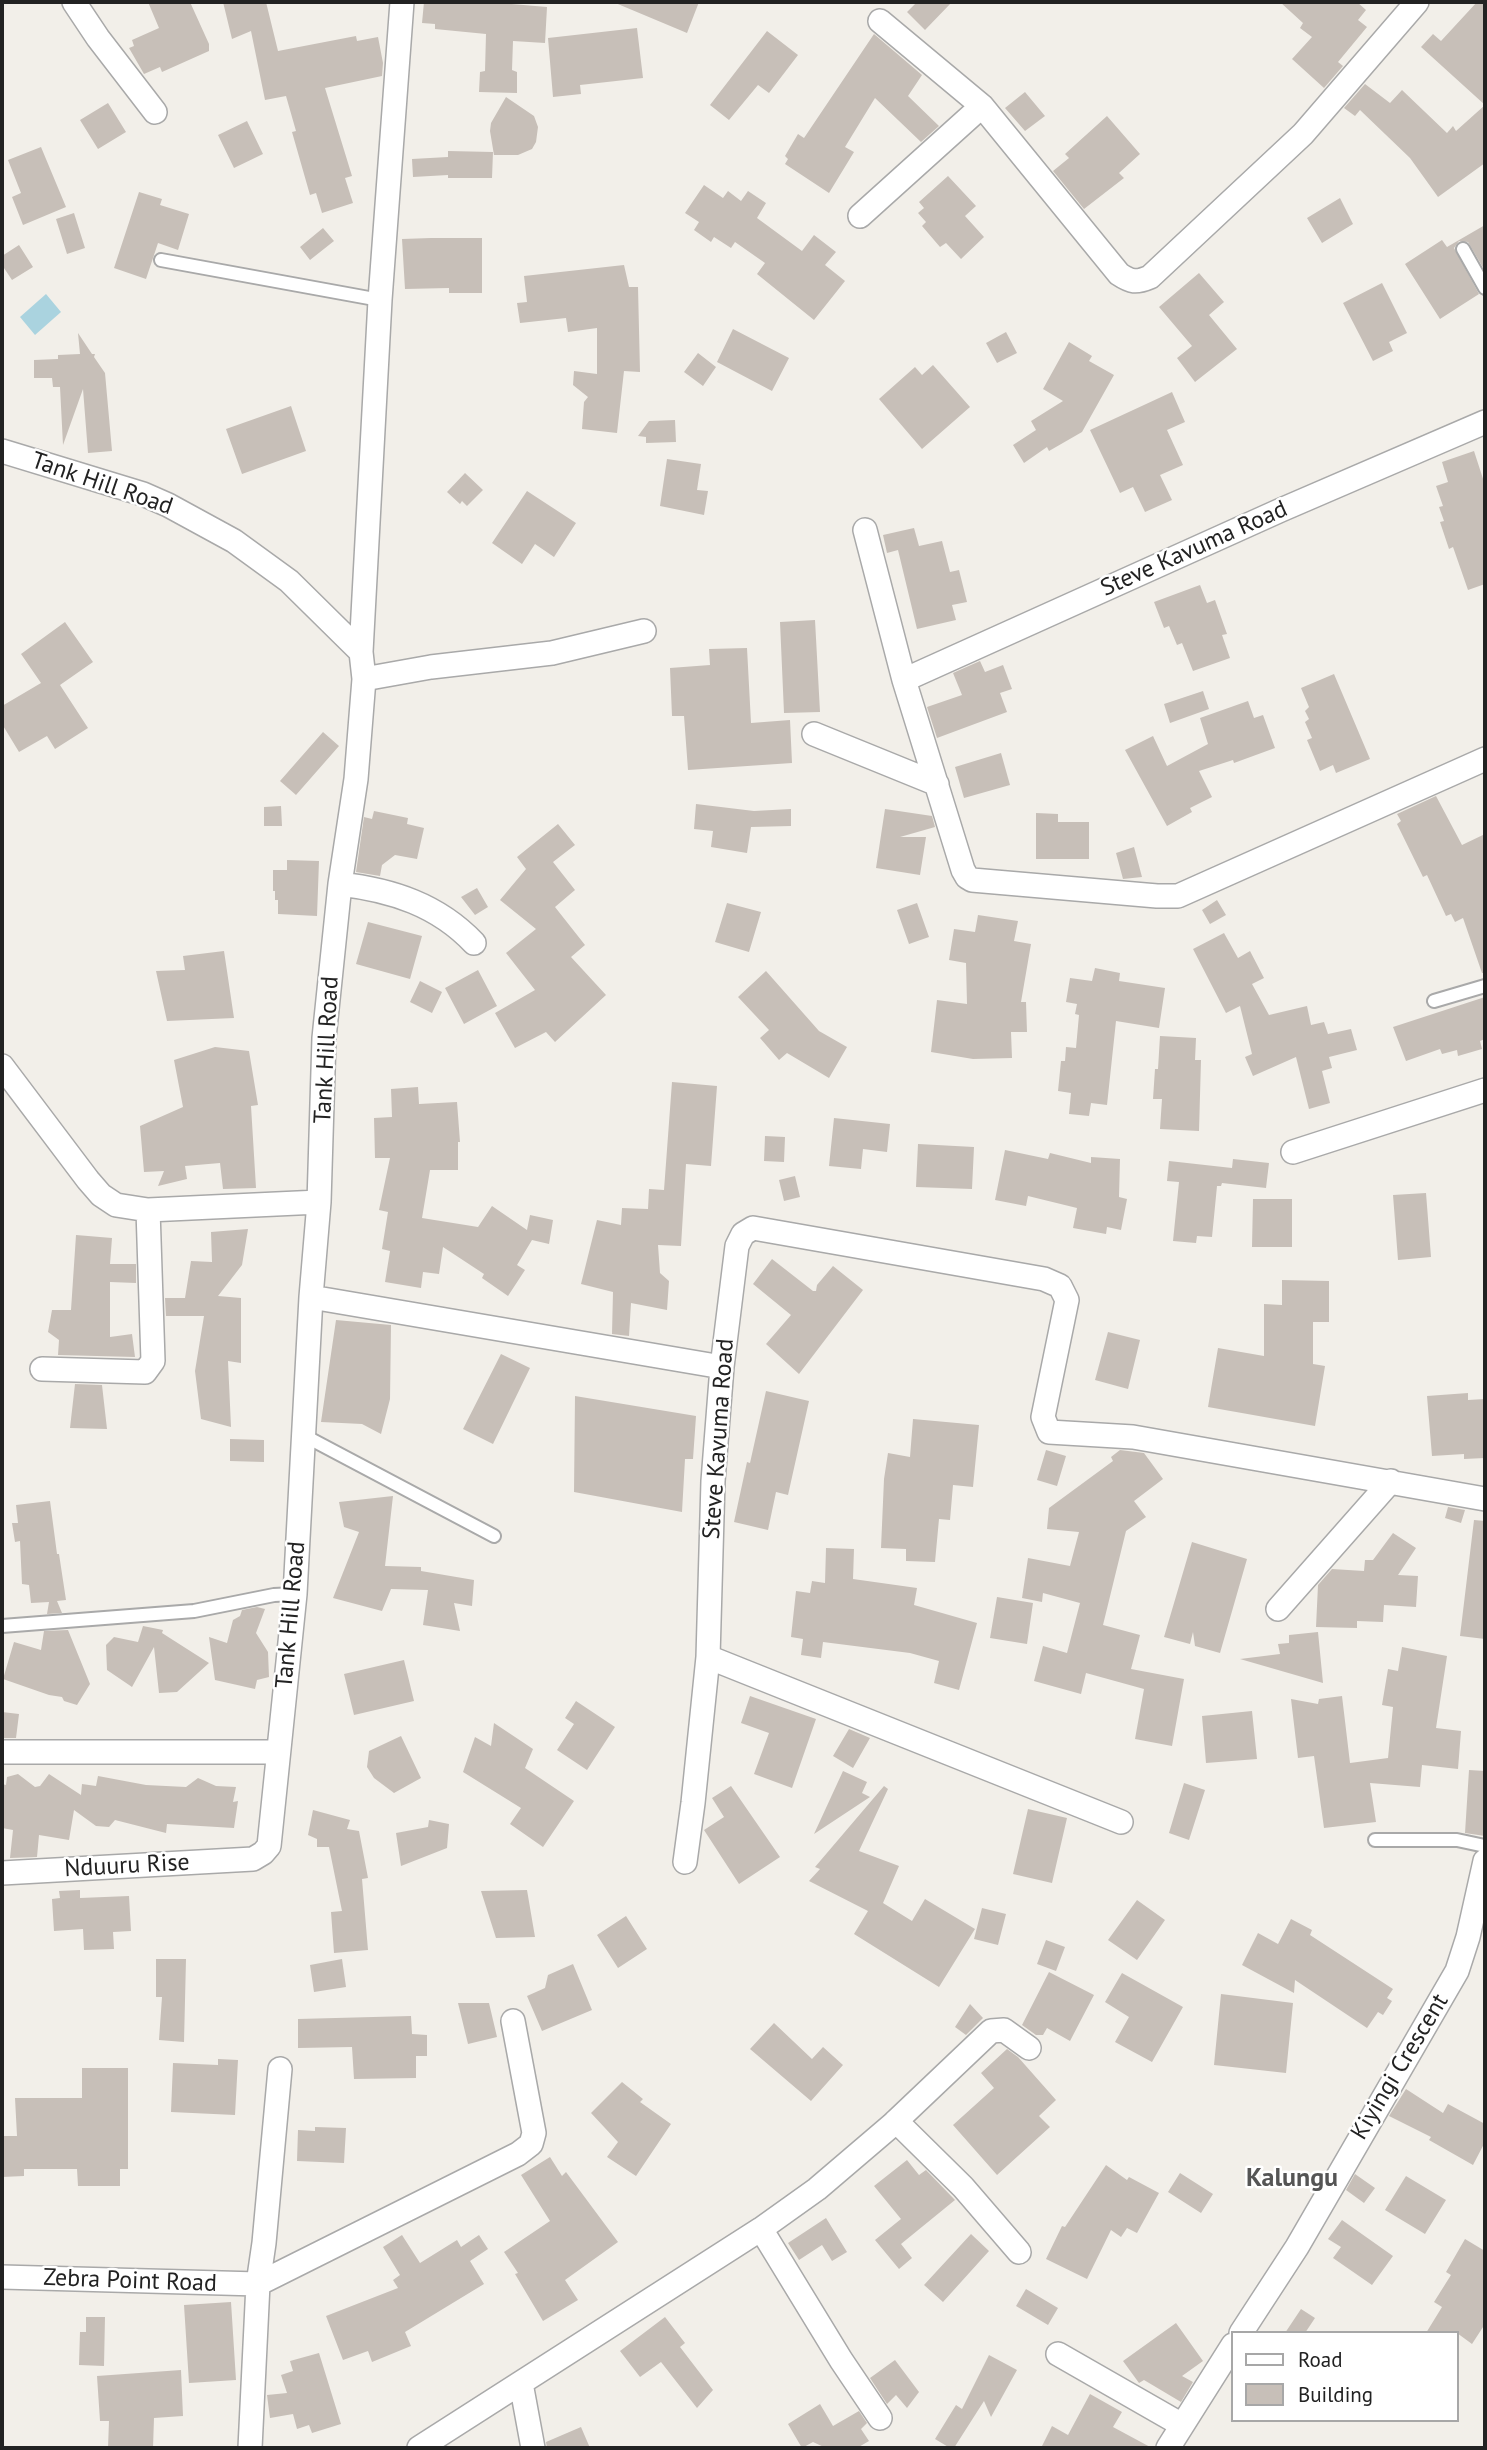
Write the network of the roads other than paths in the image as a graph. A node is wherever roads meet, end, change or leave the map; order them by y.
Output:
1 (74, 2) edge
2 (402, 2) edge
3 (1417, 2) edge
4 (880, 20) dead end
5 (982, 106) junction
6 (155, 112) dead end
7 (860, 216) dead end
8 (1463, 249) dead end
9 (162, 260) dead end
10 (1485, 288) edge
11 (380, 300) junction
12 (1485, 422) edge
13 (2, 451) edge
14 (865, 530) dead end
15 (644, 631) dead end
16 (361, 652) junction
17 (364, 679) junction
18 (904, 680) junction
19 (814, 733) dead end
20 (1485, 760) edge
21 (937, 784) junction
22 (340, 884) junction
23 (474, 943) dead end
24 (1485, 986) edge
25 (1434, 1001) dead end
26 (2, 1066) edge
27 (1485, 1090) edge
28 (1293, 1153) dead end
29 (319, 1202) junction
30 (148, 1210) junction
31 (311, 1297) junction
32 (722, 1367) junction
33 (42, 1368) dead end
34 (303, 1434) junction
35 (1391, 1481) junction
36 (1485, 1499) edge
37 (494, 1536) dead end
38 (295, 1594) junction
39 (1278, 1609) dead end
40 (2, 1626) edge
41 (708, 1657) junction
42 (2, 1752) edge
43 (278, 1752) junction
44 (1121, 1822) dead end
45 (1375, 1840) dead end
46 (1485, 1846) edge
47 (253, 1859) joint
48 (1485, 1861) edge
49 (685, 1862) dead end
50 (2, 1873) edge
51 (513, 2021) dead end
52 (1029, 2048) dead end
53 (280, 2069) dead end
54 (896, 2121) junction
55 (761, 2229) junction
56 (1019, 2252) dead end
57 (2, 2277) edge
58 (258, 2284) junction
59 (1242, 2331) edge
60 (1232, 2347) edge
61 (1058, 2354) dead end
62 (521, 2383) junction
63 (880, 2418) dead end
64 (1182, 2425) junction
65 (250, 2448) edge
66 (419, 2448) edge
67 (533, 2448) edge
68 (1168, 2448) edge

1 - 6 street
2 - 11 street
3 - 5 street
4 - 5 street
5 - 7 street
8 - 10 lane
9 - 11 lane
11 - 16 street
12 - 18 street, Steve Kavuma Road
13 - 16 street, Tank Hill Road
14 - 18 street
15 - 17 street
16 - 17 street, Tank Hill Road
17 - 22 street, Tank Hill Road
18 - 21 street
19 - 21 street
20 - 21 street
22 - 23 street
22 - 29 street, Tank Hill Road
24 - 25 lane
26 - 30 street
27 - 28 street
29 - 30 street
29 - 31 street, Tank Hill Road
30 - 33 street
31 - 32 street
31 - 34 street, Tank Hill Road
32 - 35 street, Steve Kavuma Road
32 - 41 street, Steve Kavuma Road
34 - 37 lane
34 - 38 street, Tank Hill Road
35 - 36 street
35 - 39 street
38 - 40 lane
38 - 43 street, Tank Hill Road
41 - 44 street
41 - 49 street, Steve Kavuma Road
42 - 43 street
43 - 47 street, Tank Hill Road
45 - 46 lane
47 - 50 street, Nduuru Rise
48 - 59 street, Kiyingi Crescent
51 - 58 street
52 - 54 street
53 - 58 street
54 - 55 street
54 - 56 street
55 - 62 street
55 - 63 street
57 - 58 street, Zebra Point Road
58 - 65 street
60 - 64 street
61 - 64 street
62 - 66 street
62 - 67 street
64 - 68 street

